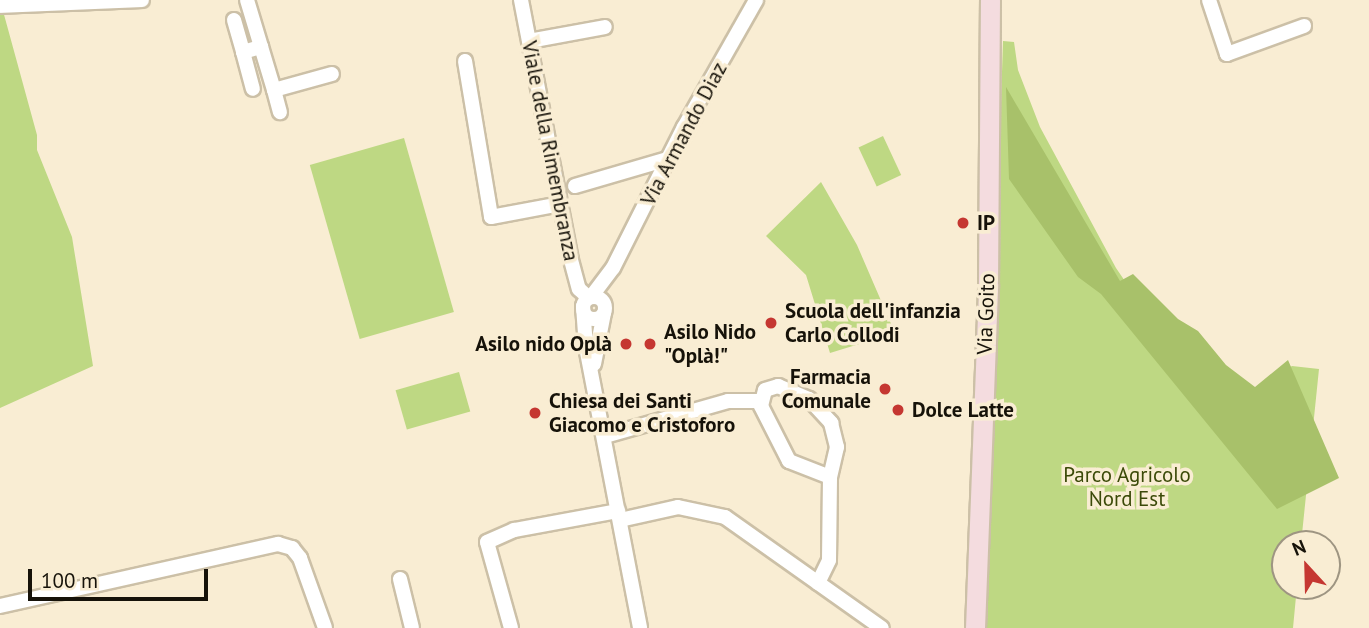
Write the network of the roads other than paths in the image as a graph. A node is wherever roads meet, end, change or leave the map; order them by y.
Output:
1 (142, 0) edge
2 (247, 0) edge
3 (521, 0) edge
4 (756, 0) edge
5 (990, 0) edge
6 (1209, 0) edge
7 (0, 6) edge
8 (234, 20) dead end
9 (1304, 26) dead end
10 (605, 27) dead end
11 (529, 41) junction
12 (261, 47) junction
13 (243, 52) junction
14 (465, 61) dead end
15 (332, 74) dead end
16 (253, 89) dead end
17 (274, 90) junction
18 (280, 112) dead end
19 (671, 158) junction
20 (575, 186) dead end
21 (560, 204) junction
22 (613, 268) junction
23 (587, 301) junction
24 (604, 310) junction
25 (594, 373) junction
26 (760, 401) junction
27 (605, 436) junction
28 (830, 477) junction
29 (619, 515) junction
30 (400, 579) dead end
31 (818, 583) junction
32 (0, 606) edge
33 (975, 608) junction
34 (324, 628) edge
35 (412, 628) edge
36 (511, 628) edge
37 (640, 628) edge
38 (882, 628) edge
39 (968, 628) edge
40 (975, 628) edge

1 - 7 street
2 - 12 street
3 - 11 street, Viale della Rimembranza
4 - 19 street, Via Armando Diaz
5 - 33 street, Via Goito
6 - 9 street
8 - 13 street
10 - 11 street
11 - 21 street, Viale della Rimembranza
12 - 13 street
12 - 17 street
13 - 16 street
14 - 21 street
15 - 17 street
17 - 18 street
19 - 20 street
19 - 22 street, Via Armando Diaz
21 - 23 street, Viale della Rimembranza
22 - 23 street, Via Armando Diaz
22 - 24 street, Via Armando Diaz
23 - 24 street
23 - 24 street
23 - 25 street, Via Armando Diaz
24 - 25 street, Via Armando Diaz
25 - 27 street, Via Armando Diaz
26 - 27 street
26 - 28 street
26 - 28 street
27 - 29 street, Via Armando Diaz
28 - 31 street
29 - 31 street
29 - 36 street
29 - 37 street, Via Armando Diaz
30 - 35 street
31 - 38 street
32 - 34 street
33 - 39 street
33 - 40 street, Via Goito

